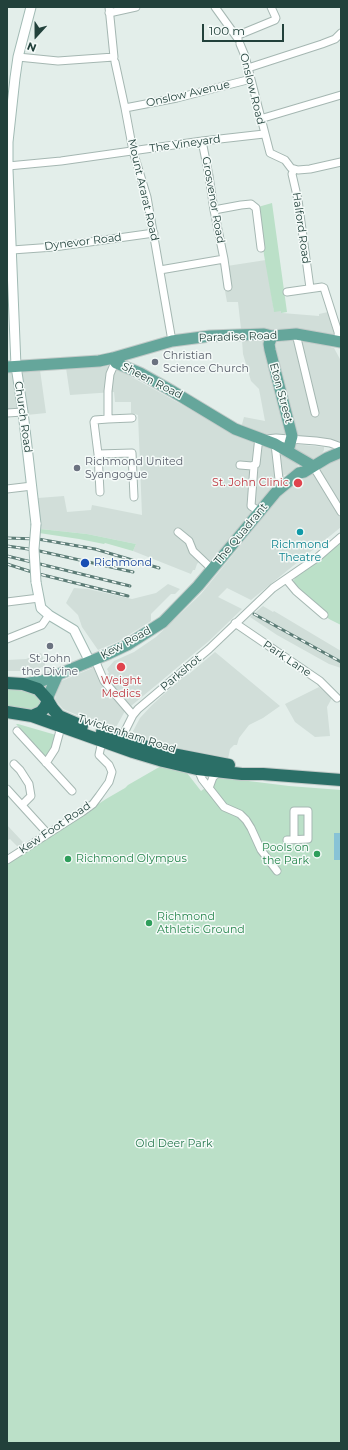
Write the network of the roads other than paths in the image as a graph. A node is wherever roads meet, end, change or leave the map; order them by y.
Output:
1 (31, 7) edge
2 (136, 7) edge
3 (215, 7) edge
4 (271, 7) edge
5 (109, 10) edge
6 (341, 33) edge
7 (238, 40) junction
8 (18, 57) junction
9 (114, 59) junction
10 (248, 68) junction
11 (251, 79) junction
12 (341, 95) edge
13 (125, 108) junction
14 (260, 119) junction
15 (264, 134) junction
16 (202, 141) junction
17 (133, 151) junction
18 (341, 162) edge
19 (8, 168) edge
20 (294, 169) junction
21 (214, 210) junction
22 (154, 233) junction
23 (261, 248) dead end
24 (12, 250) junction
25 (224, 259) junction
26 (160, 270) junction
27 (228, 287) dead end
28 (310, 288) junction
29 (287, 292) dead end
30 (296, 334) junction
31 (272, 336) junction
32 (172, 341) junction
33 (340, 342) edge
34 (115, 361) junction
35 (12, 367) edge
36 (23, 412) junction
37 (315, 412) dead end
38 (7, 413) edge
39 (132, 418) dead end
40 (108, 419) junction
41 (291, 439) junction
42 (266, 440) junction
43 (341, 447) edge
44 (288, 451) junction
45 (341, 452) edge
46 (98, 454) junction
47 (301, 459) junction
48 (240, 465) dead end
49 (254, 466) junction
50 (313, 466) junction
51 (299, 473) junction
52 (32, 486) junction
53 (280, 488) junction
54 (7, 489) edge
55 (100, 492) dead end
56 (134, 497) dead end
57 (260, 512) junction
58 (341, 512) edge
59 (178, 532) dead end
60 (341, 537) edge
61 (212, 569) junction
62 (286, 579) junction
63 (39, 598) junction
64 (186, 598) joint
65 (7, 602) edge
66 (49, 615) junction
67 (324, 615) dead end
68 (235, 623) junction
69 (7, 639) edge
70 (93, 661) junction
71 (58, 674) junction
72 (7, 683) edge
73 (23, 684) junction
74 (337, 698) dead end
75 (47, 699) junction
76 (8, 712) edge
77 (133, 715) junction
78 (32, 716) junction
79 (60, 726) junction
80 (17, 731) dead end
81 (121, 739) junction
82 (97, 744) junction
83 (99, 755) junction
84 (189, 758) junction
85 (46, 763) junction
86 (14, 764) dead end
87 (197, 769) junction
88 (222, 772) junction
89 (263, 774) junction
90 (341, 780) edge
91 (209, 788) junction
92 (7, 789) edge
93 (72, 791) dead end
94 (22, 805) junction
95 (48, 834) junction
96 (7, 860) edge
97 (277, 871) dead end

1 - 8 main road, Church Road
2 - 5 street
3 - 7 street, Onslow Road
4 - 7 street
5 - 9 street, Mount Ararat Road
6 - 10 street
7 - 10 street, Onslow Road
8 - 9 street
8 - 19 main road, Church Road
9 - 13 street, Mount Ararat Road
10 - 11 street, Onslow Road
11 - 13 street, Onslow Avenue
11 - 14 street, Onslow Road
12 - 14 street
13 - 17 street, Mount Ararat Road
14 - 15 street, Onslow Road
15 - 16 street, The Vineyard
15 - 20 street
16 - 17 street, The Vineyard
16 - 21 street, Grosvenor Road
17 - 19 street, The Vineyard
17 - 22 street, Mount Ararat Road
18 - 20 street
19 - 24 main road, Church Road
20 - 28 street, Halford Road
21 - 23 street
21 - 25 street, Grosvenor Road
22 - 24 street, Dynevor Road
22 - 26 street, Mount Ararat Road
24 - 35 main road, Church Road
25 - 26 street, Grosvenor Road
25 - 27 street, Grosvenor Road
26 - 32 street, Mount Ararat Road
28 - 29 street
28 - 33 street
30 - 31 main road, Paradise Road
30 - 33 main road, Paradise Road
30 - 37 street
31 - 32 main road, Paradise Road
31 - 41 main road, Eton Street
32 - 34 main road, Paradise Road
34 - 35 main road, Sheen Road
34 - 40 street
34 - 42 main road, Sheen Road
35 - 36 main road, Church Road
36 - 38 street
36 - 52 main road, Church Road
39 - 40 street
40 - 46 street
41 - 42 street
41 - 43 street
41 - 44 main road, Eton Street
42 - 44 main road, Sheen Road
42 - 49 street
42 - 53 street
44 - 47 main road, Sheen Road
45 - 50 main road, The Quadrant
46 - 55 street
46 - 56 street
47 - 50 main road, Sheen Road
47 - 51 main road
48 - 49 street
49 - 57 street
50 - 51 main road, The Quadrant
50 - 58 street
51 - 53 main road, The Quadrant
52 - 54 street
52 - 63 main road, Church Road, bridge
53 - 57 main road, The Quadrant
57 - 61 main road, The Quadrant
59 - 61 street
60 - 62 street, Parkshot
61 - 64 main road, The Quadrant
62 - 67 street
62 - 68 street, Parkshot
63 - 65 street
63 - 66 main road, Church Road
64 - 70 main road, Kew Road
66 - 69 street
66 - 70 main road, Church Road
68 - 74 street, Park Lane
68 - 77 street, Parkshot
70 - 71 main road, Kew Road
70 - 77 street
71 - 73 main road, Kew Road
71 - 75 main road
72 - 73 highway
73 - 75 highway, Twickenham Road
75 - 78 highway
75 - 81 highway, Twickenham Road
76 - 78 highway, Twickenham Road
77 - 81 street, Parkshot
78 - 79 highway, Twickenham Road
79 - 82 highway, Twickenham Road
79 - 85 street
80 - 85 street
81 - 84 highway, Twickenham Road
82 - 83 street
82 - 83 street
82 - 87 highway, Twickenham Road
83 - 95 street, Kew Foot Road
84 - 87 street
84 - 89 highway, Twickenham Road
85 - 93 street
86 - 94 street
87 - 88 highway, Twickenham Road
87 - 91 street
88 - 89 highway, Twickenham Road
88 - 91 street
89 - 90 highway, Twickenham Road
91 - 97 street
92 - 94 street
94 - 95 street
95 - 96 street, Kew Foot Road

